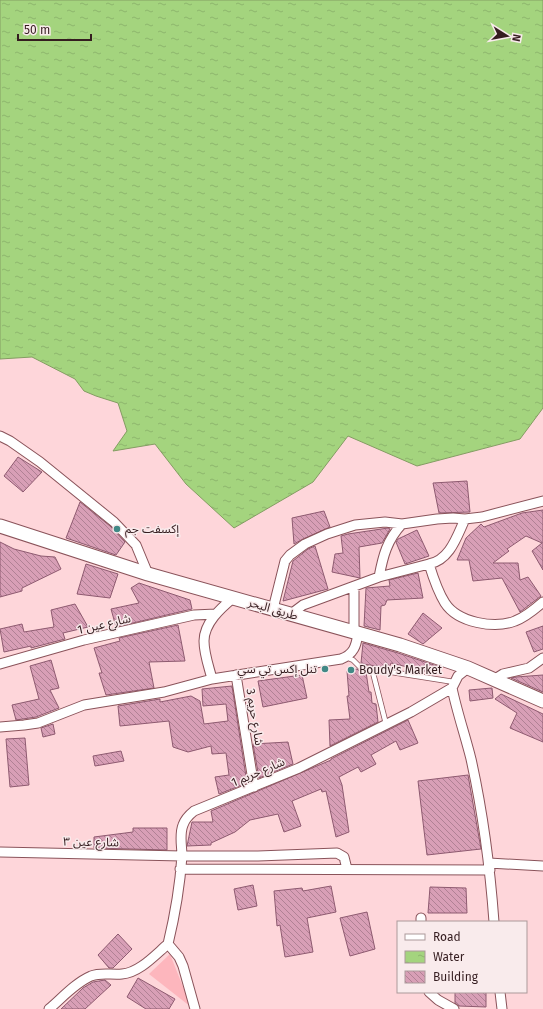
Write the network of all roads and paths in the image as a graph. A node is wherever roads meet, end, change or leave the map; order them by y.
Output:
1 (0, 436) edge
2 (541, 504) edge
3 (465, 519) junction
4 (402, 524) junction
5 (0, 526) edge
6 (429, 564) junction
7 (148, 574) junction
8 (379, 577) junction
9 (354, 587) junction
10 (234, 598) junction
11 (543, 602) edge
12 (273, 609) junction
13 (216, 614) junction
14 (291, 614) junction
15 (356, 633) junction
16 (346, 657) junction
17 (543, 658) edge
18 (0, 664) edge
19 (539, 664) edge
20 (468, 668) junction
21 (372, 669) junction
22 (236, 675) junction
23 (212, 679) junction
24 (495, 679) junction
25 (453, 685) junction
26 (543, 701) edge
27 (386, 724) junction
28 (0, 727) edge
29 (254, 787) junction
30 (0, 852) edge
31 (182, 856) junction
32 (543, 866) edge
33 (490, 867) junction
34 (180, 869) junction
35 (347, 869) junction
36 (494, 921) edge
37 (168, 944) junction
38 (431, 993) edge
39 (500, 993) edge
40 (49, 1009) edge
41 (195, 1009) edge
42 (454, 1009) edge
43 (502, 1009) edge

1 - 7 street
2 - 3 street
3 - 4 street
3 - 6 street
4 - 8 street
4 - 12 street
5 - 7 main road, طريق البحر
6 - 8 street
6 - 11 street
7 - 10 main road, طريق البحر
8 - 9 street
9 - 14 street
9 - 15 street
10 - 12 main road, طريق البحر
10 - 13 street
12 - 14 main road, طريق البحر
13 - 18 street, شارع عين 1
13 - 23 street
14 - 15 main road, طريق البحر
15 - 16 street
15 - 20 main road, طريق البحر
16 - 21 lane
16 - 22 street
17 - 19 street
19 - 24 street
20 - 24 main road, طريق البحر
20 - 25 street, شارع حريم 1
21 - 25 lane
21 - 27 lane
22 - 23 street
22 - 29 street, شارع حريم 3
23 - 28 street
24 - 26 main road, طريق البحر
25 - 27 street, شارع حريم 1
25 - 33 street
27 - 29 street, شارع حريم 1
29 - 31 street, شارع حريم 1
30 - 31 street, شارع عين ٣
31 - 34 street, شارع حريم 1
31 - 35 street, شارع عين ٣
32 - 33 street
33 - 35 street
33 - 36 street
34 - 35 street
34 - 37 street, شارع حريم 1
37 - 40 street
37 - 41 street
38 - 42 street
39 - 43 street

